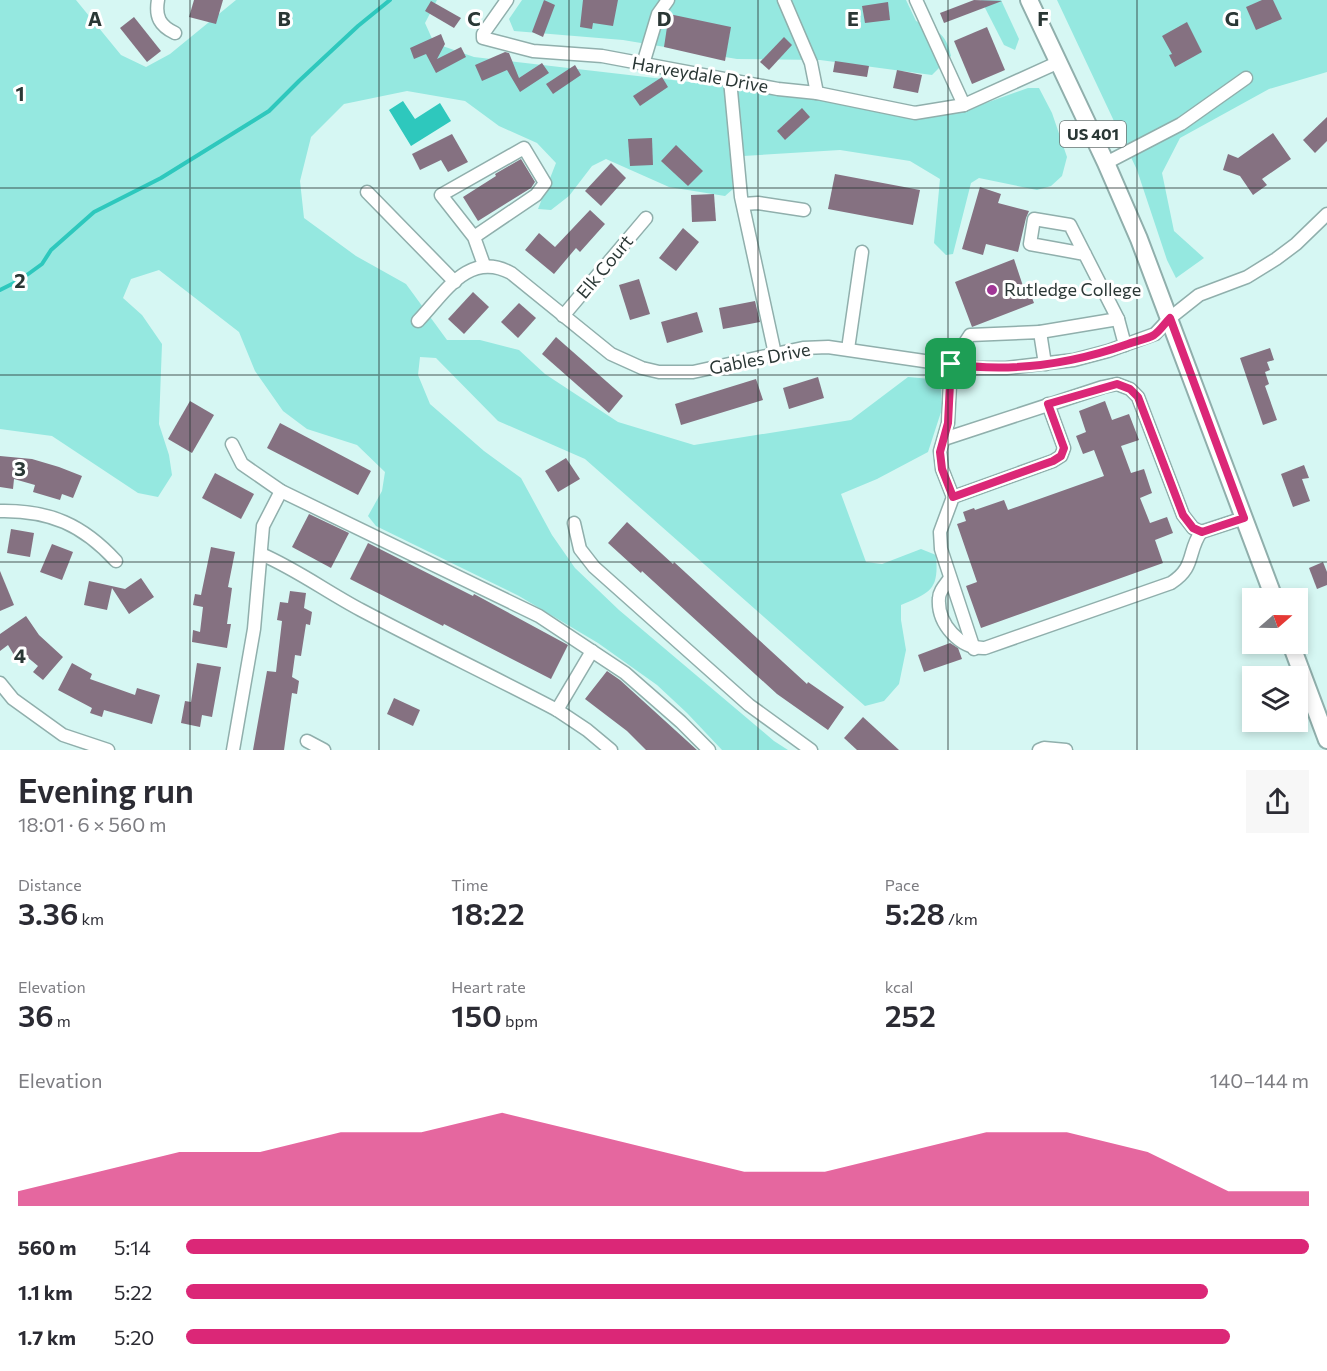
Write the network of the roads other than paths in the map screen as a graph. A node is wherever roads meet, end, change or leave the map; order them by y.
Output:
1 (158, 0) edge
2 (507, 0) edge
3 (668, 0) edge
4 (784, 0) edge
5 (916, 0) edge
6 (1029, 0) edge
7 (175, 33) dead end
8 (1059, 62) junction
9 (643, 64) junction
10 (1246, 78) dead end
11 (730, 80) junction
12 (817, 93) junction
13 (964, 105) junction
14 (1106, 163) junction
15 (368, 192) dead end
16 (742, 204) junction
17 (804, 210) dead end
18 (1327, 214) edge
19 (646, 218) dead end
20 (474, 237) junction
21 (862, 252) dead end
22 (1085, 254) dead end
23 (484, 266) junction
24 (455, 282) junction
25 (563, 316) junction
26 (1170, 318) junction
27 (1118, 319) junction
28 (418, 321) dead end
29 (1040, 332) junction
30 (1125, 345) junction
31 (848, 349) junction
32 (776, 354) junction
33 (951, 364) junction
34 (1045, 364) junction
35 (1048, 404) junction
36 (944, 439) junction
37 (232, 444) dead end
38 (281, 491) junction
39 (953, 497) junction
40 (0, 512) edge
41 (1244, 518) junction
42 (574, 523) dead end
43 (1202, 532) junction
44 (261, 554) junction
45 (116, 561) dead end
46 (950, 578) junction
47 (1270, 588) edge
48 (974, 649) junction
49 (592, 651) junction
50 (1295, 654) edge
51 (0, 683) edge
52 (557, 710) junction
53 (1327, 740) edge
54 (307, 741) dead end
55 (108, 750) edge
56 (233, 750) edge
57 (324, 750) edge
58 (611, 750) edge
59 (709, 750) edge
60 (811, 750) edge
61 (1039, 750) edge
62 (1066, 750) edge

1 - 7 street
2 - 9 street, Harveydale Drive
3 - 9 street
4 - 12 street
5 - 13 street
6 - 8 main road, US 401
8 - 13 street, Harveydale Drive
8 - 14 main road, US 401
9 - 11 street, Harveydale Drive
10 - 14 street
11 - 12 street, Harveydale Drive
11 - 16 street
12 - 13 street, Harveydale Drive
14 - 26 main road, US 401
15 - 24 street
16 - 17 street
16 - 32 street
18 - 26 street, Gables Drive
19 - 25 street, Elk Court
20 - 20 street
20 - 23 street
21 - 31 street
22 - 27 street
23 - 24 street
23 - 25 street, Gables Drive
24 - 28 street
25 - 32 street, Gables Drive
26 - 30 street, Gables Drive
26 - 41 main road, US 401
27 - 29 street
27 - 30 street
29 - 33 street
29 - 34 street
30 - 34 street, Gables Drive
31 - 32 street, Gables Drive
31 - 33 street, Gables Drive
33 - 34 street, Gables Drive
33 - 36 street
35 - 36 street
35 - 39 street
35 - 43 street
36 - 39 street
37 - 38 street
38 - 44 street
38 - 49 street
39 - 46 street
40 - 45 street
41 - 43 street
41 - 47 main road, US 401
42 - 60 street
43 - 48 street
44 - 52 street
44 - 56 street
46 - 48 street
46 - 48 street
49 - 52 street
49 - 59 street
50 - 53 main road
51 - 55 street
52 - 58 street
54 - 57 street
61 - 62 street

